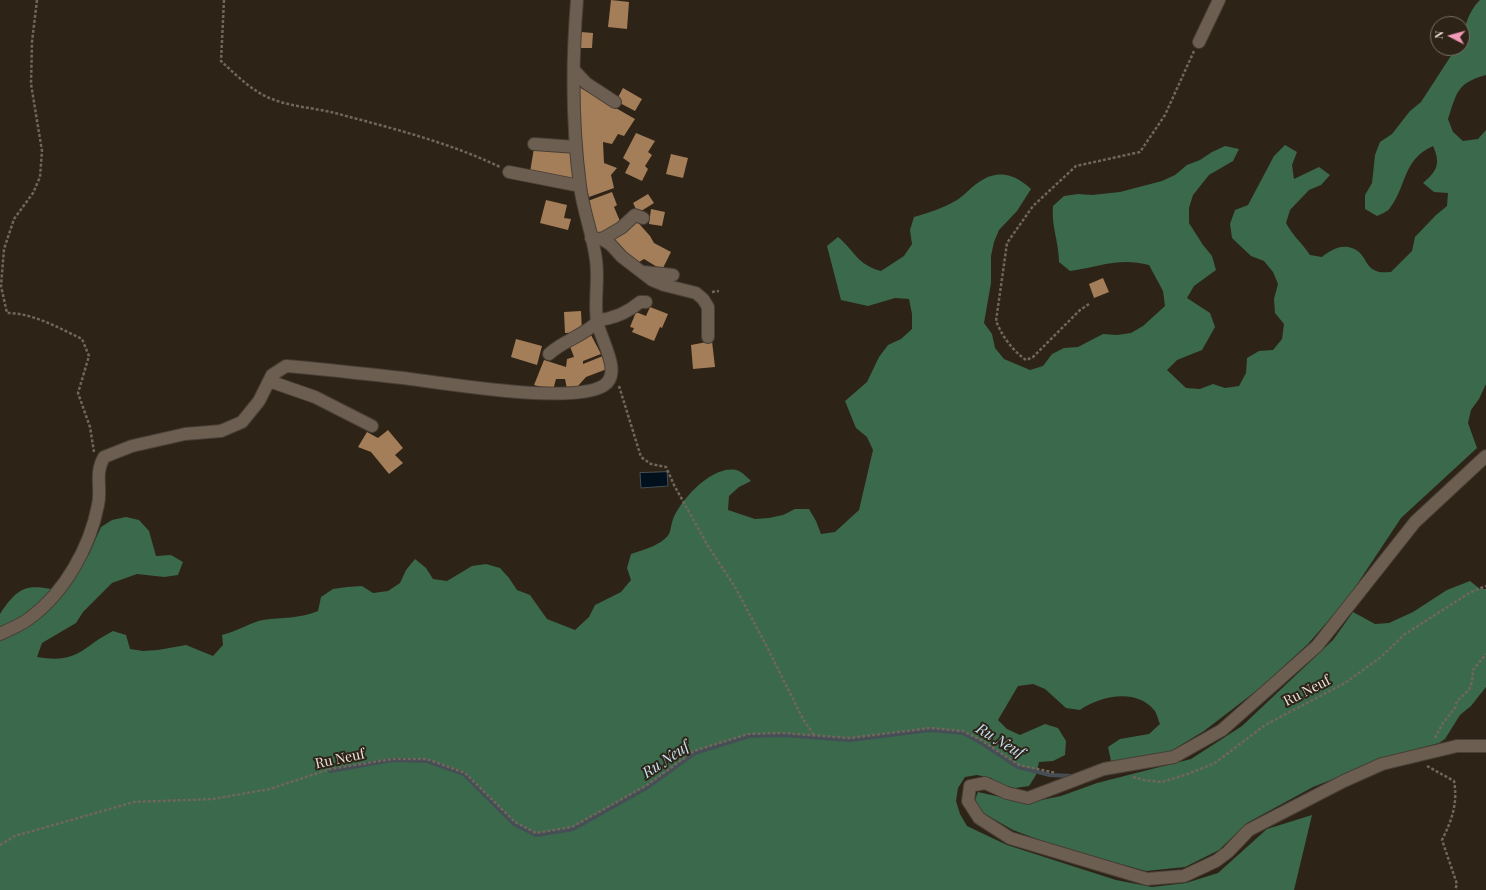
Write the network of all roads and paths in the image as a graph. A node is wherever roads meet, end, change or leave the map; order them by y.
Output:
1 (37, 0) edge
2 (224, 0) edge
3 (577, 0) edge
4 (1219, 0) edge
5 (1199, 42) joint
6 (574, 70) junction
7 (615, 102) dead end
8 (534, 144) dead end
9 (576, 146) junction
10 (509, 172) joint
11 (580, 186) junction
12 (644, 218) dead end
13 (596, 238) junction
14 (640, 272) junction
15 (673, 275) dead end
16 (646, 302) dead end
17 (1089, 304) dead end
18 (597, 321) junction
19 (708, 337) dead end
20 (549, 354) dead end
21 (612, 367) junction
22 (269, 381) junction
23 (372, 426) dead end
24 (1486, 456) edge
25 (98, 468) junction
26 (1486, 586) edge
27 (0, 634) edge
28 (1486, 654) edge
29 (814, 735) junction
30 (1486, 746) edge
31 (1428, 753) junction
32 (1058, 774) dead end
33 (1129, 776) dead end
34 (0, 845) edge
35 (1455, 890) edge

1 - 25 path
2 - 10 path
3 - 6 street
4 - 5 street
5 - 17 path
6 - 7 street
6 - 9 street
8 - 9 street
9 - 11 street
10 - 11 street
11 - 13 street
12 - 13 street
13 - 14 street
13 - 18 street
14 - 15 street
14 - 19 street
16 - 18 street
18 - 20 street
18 - 21 street
21 - 22 street
21 - 29 path
22 - 23 street
22 - 25 street
24 - 31 street
25 - 27 street
26 - 33 path, Ru Neuf
28 - 31 path
29 - 32 path, Ru Neuf
29 - 34 path, Ru Neuf
30 - 31 street
31 - 35 path

